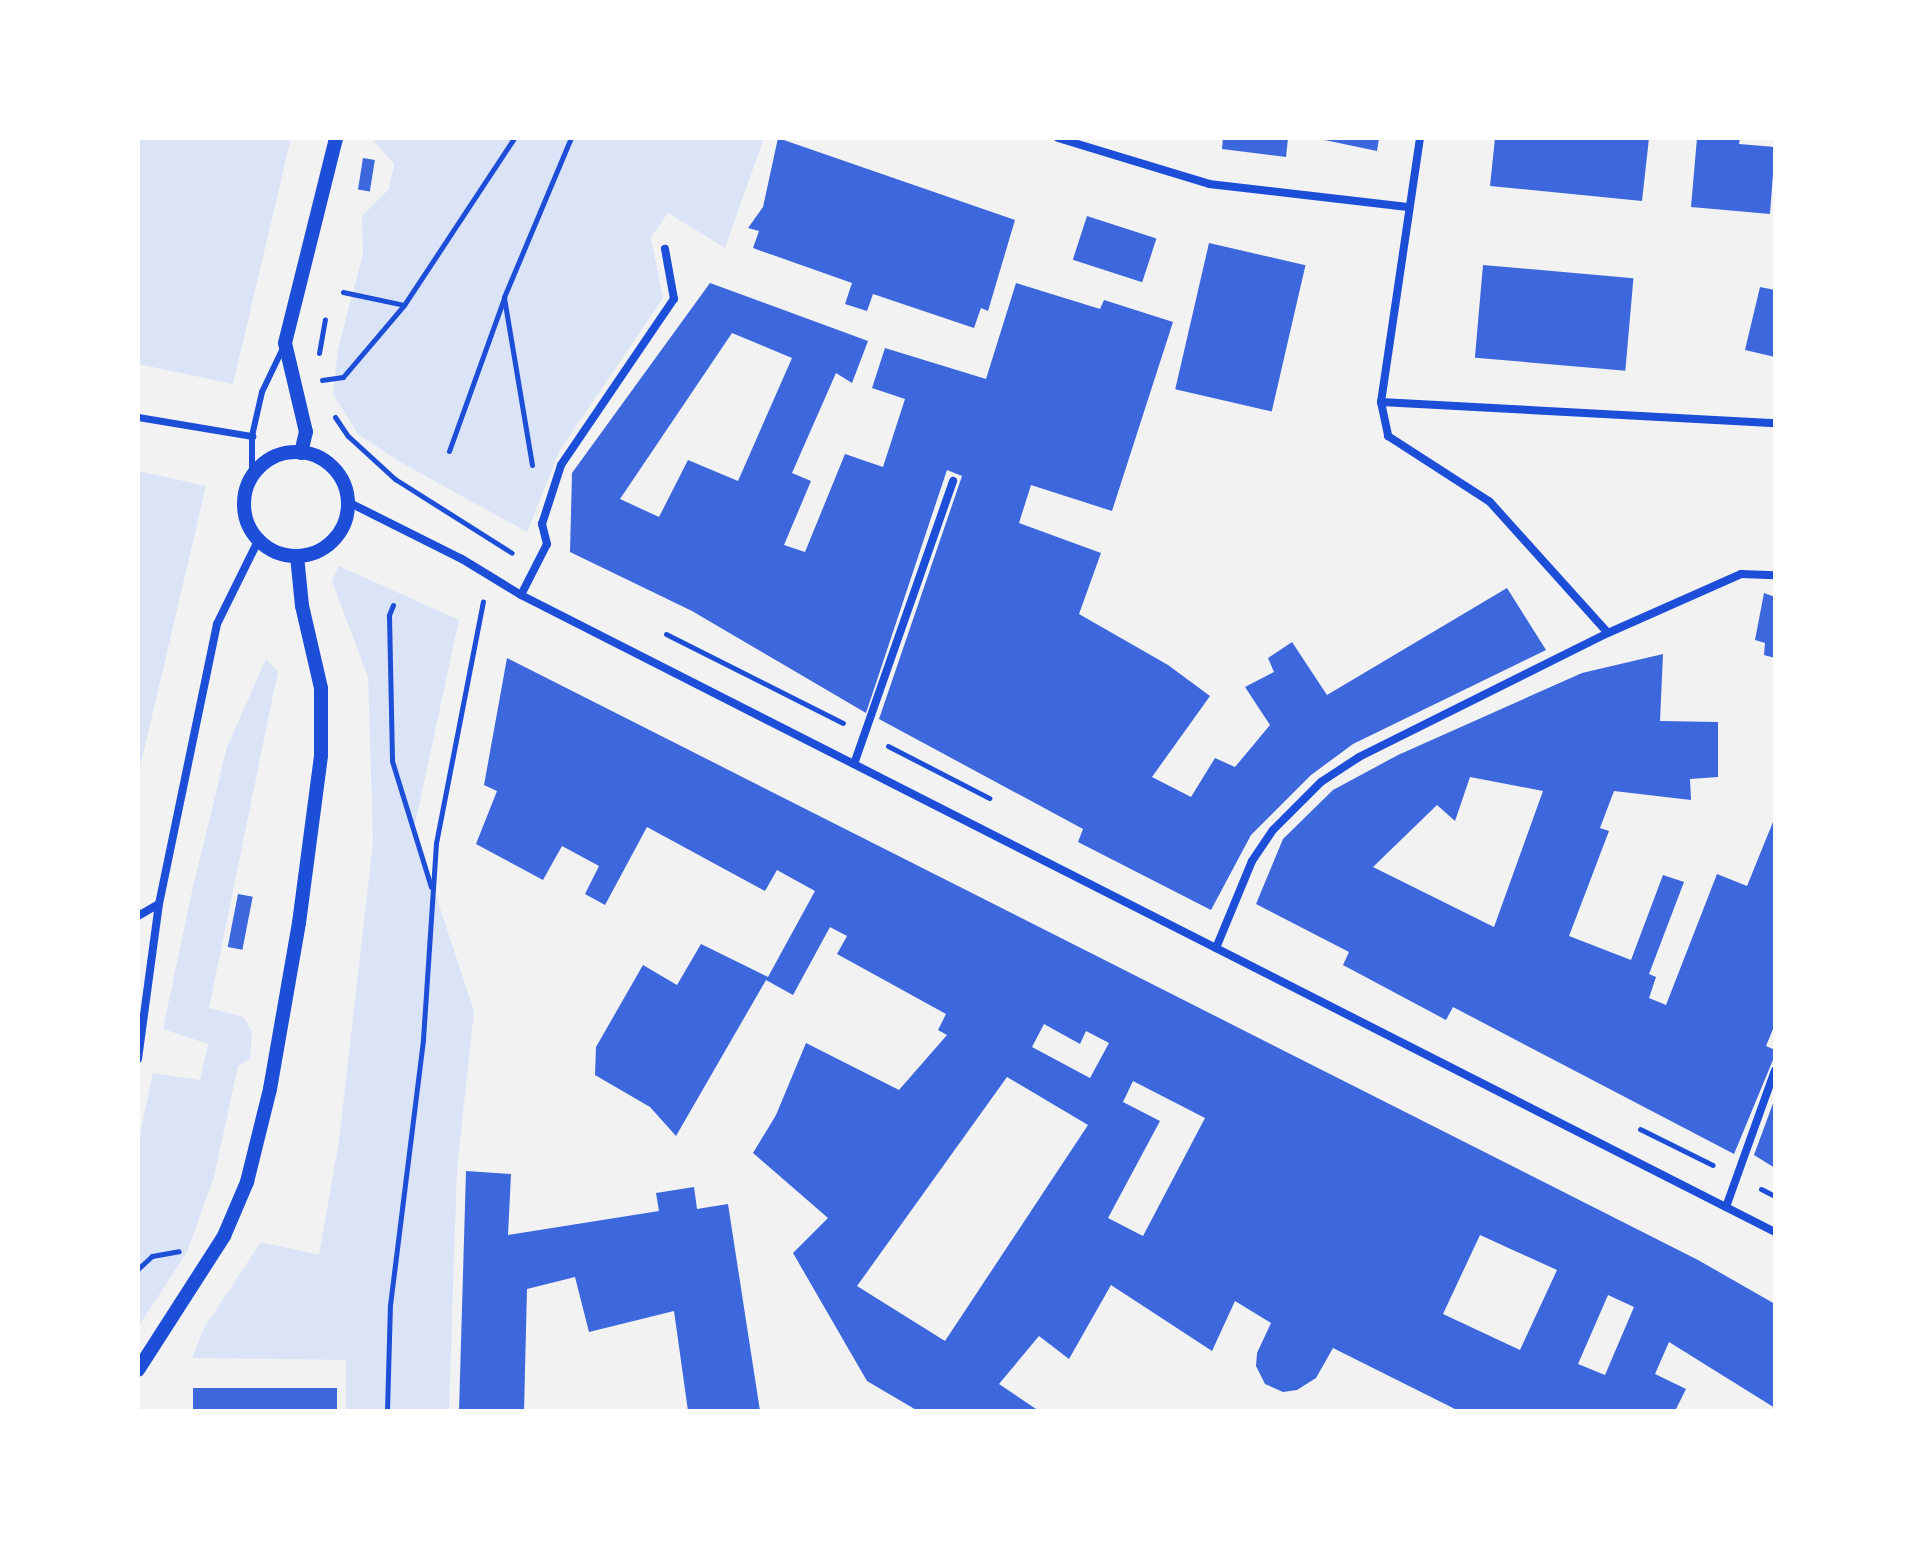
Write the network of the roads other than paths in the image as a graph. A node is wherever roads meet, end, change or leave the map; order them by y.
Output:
1 (336, 138) edge
2 (1058, 138) edge
3 (1420, 138) edge
4 (1408, 207) junction
5 (665, 249) dead end
6 (285, 343) junction
7 (1381, 402) junction
8 (138, 417) edge
9 (1775, 423) edge
10 (252, 436) junction
11 (301, 453) junction
12 (252, 477) junction
13 (953, 481) dead end
14 (348, 502) junction
15 (258, 541) junction
16 (297, 556) junction
17 (1775, 575) edge
18 (521, 595) junction
19 (1608, 633) junction
20 (854, 764) junction
21 (159, 904) junction
22 (138, 916) edge
23 (1216, 948) junction
24 (139, 1055) edge
25 (1775, 1070) edge
26 (1726, 1207) junction
27 (1775, 1232) edge
28 (138, 1370) edge

1 - 6 street
2 - 4 street
3 - 4 street
4 - 7 street
5 - 18 street
6 - 10 lane
6 - 11 street
7 - 9 street
7 - 19 street
8 - 10 street
10 - 12 lane
11 - 12 street
11 - 14 street
12 - 15 street
13 - 20 street
14 - 16 street
14 - 18 street
15 - 16 street
15 - 21 street
16 - 28 street
17 - 19 street
18 - 20 street
19 - 23 street
20 - 23 street
21 - 22 street
21 - 24 street
23 - 26 street
25 - 26 street
26 - 27 street

